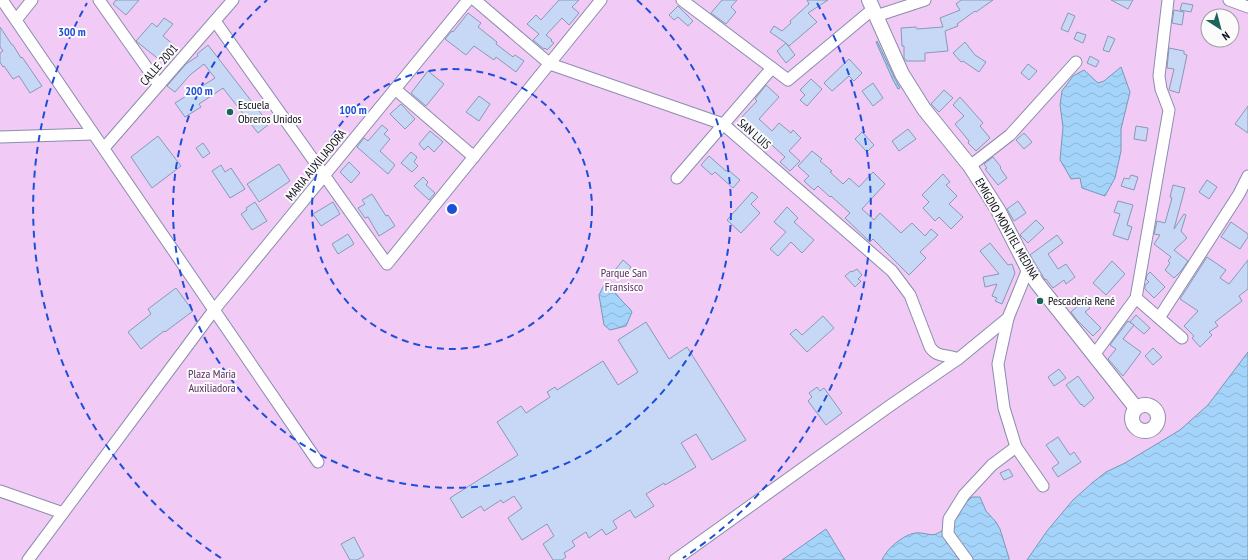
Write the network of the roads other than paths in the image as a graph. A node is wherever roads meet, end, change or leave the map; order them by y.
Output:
1 (2, 0) edge
2 (32, 0) edge
3 (100, 0) edge
4 (233, 0) edge
5 (468, 0) edge
6 (475, 0) edge
7 (601, 0) edge
8 (682, 0) edge
9 (925, 0) edge
10 (1168, 0) edge
11 (1229, 0) edge
12 (1248, 7) edge
13 (873, 9) edge
14 (16, 20) junction
15 (214, 21) junction
16 (1076, 62) dead end
17 (550, 64) junction
18 (770, 71) junction
19 (159, 85) junction
20 (395, 89) junction
21 (723, 124) junction
22 (93, 134) junction
23 (0, 137) edge
24 (104, 148) junction
25 (474, 157) junction
26 (970, 166) junction
27 (324, 176) junction
28 (1248, 176) edge
29 (677, 178) dead end
30 (1028, 269) junction
31 (1136, 298) junction
32 (214, 310) junction
33 (1008, 318) junction
34 (1159, 318) junction
35 (1182, 338) dead end
36 (1094, 355) junction
37 (958, 359) junction
38 (1136, 408) dead end
39 (1016, 447) junction
40 (318, 462) dead end
41 (1043, 486) dead end
42 (0, 491) edge
43 (63, 513) junction
44 (28, 560) edge
45 (675, 560) edge
46 (967, 560) edge

1 - 14 street
2 - 14 street
3 - 19 street
4 - 15 street, CALLE 2001
5 - 20 street, MARIA AUXILIADORA
6 - 17 street, SAN LUIS
7 - 17 street
8 - 18 street
9 - 13 street
10 - 31 street
11 - 12 street
13 - 18 street
13 - 26 main road, EMIGDIO MONTIEL MEDINA
14 - 22 street
15 - 19 street, CALLE 2001
15 - 27 street
16 - 26 street
17 - 21 street, SAN LUIS
17 - 25 street
18 - 21 street
19 - 24 street, CALLE 2001
20 - 25 street
20 - 27 street, MARIA AUXILIADORA
21 - 29 street
21 - 37 street, SAN LUIS
22 - 23 street
22 - 24 street
24 - 32 street
25 - 27 street
26 - 30 main road, EMIGDIO MONTIEL MEDINA
27 - 32 street, MARIA AUXILIADORA
28 - 34 street
30 - 33 street
30 - 36 main road, EMIGDIO MONTIEL MEDINA
31 - 34 street
31 - 36 street
32 - 40 street
32 - 43 street, MARIA AUXILIADORA
33 - 37 street
33 - 39 street
34 - 35 street
36 - 38 main road, EMIGDIO MONTIEL MEDINA
37 - 45 street
39 - 41 street
39 - 46 street
42 - 43 street
43 - 44 street, MARIA AUXILIADORA

